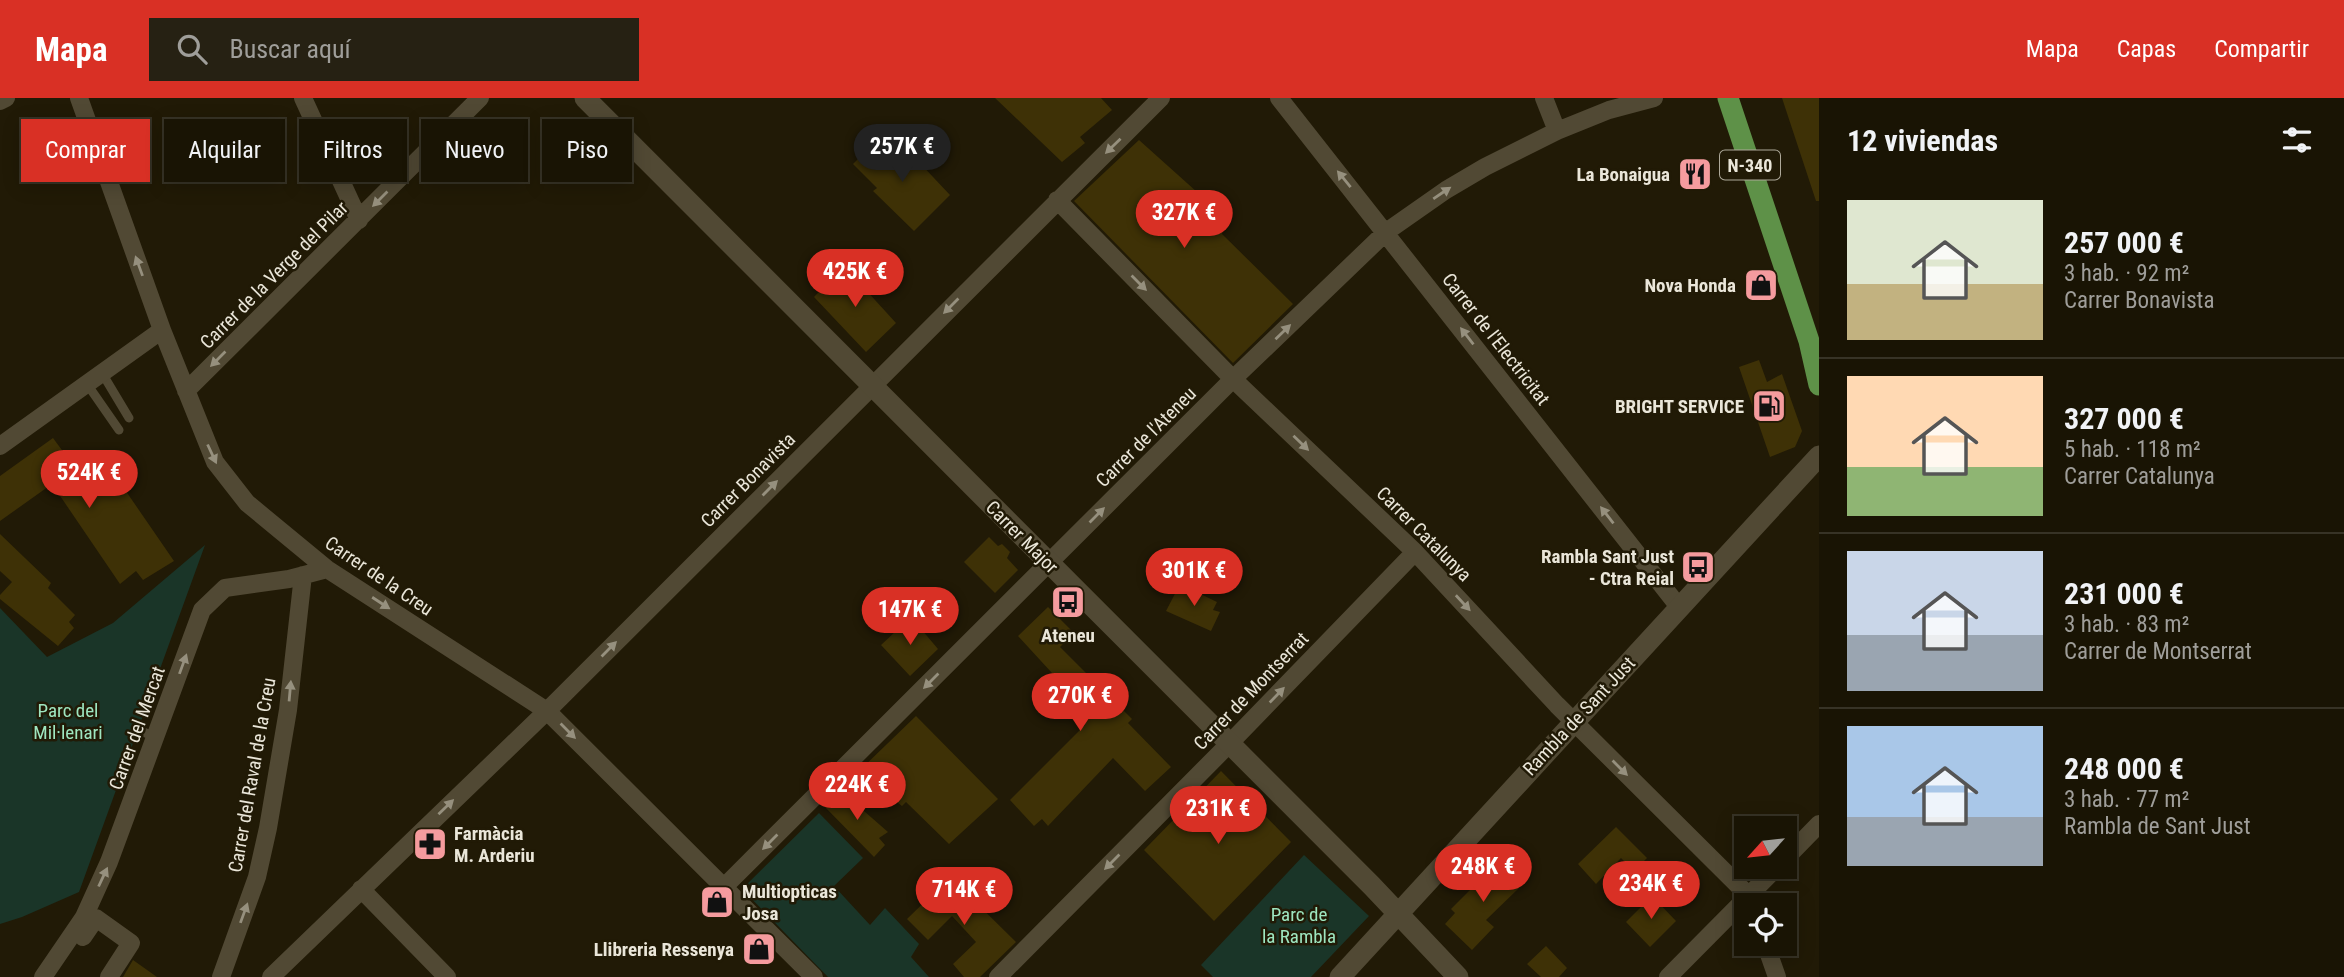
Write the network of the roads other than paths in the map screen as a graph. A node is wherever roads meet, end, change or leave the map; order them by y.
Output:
1 (6, 98) edge
2 (79, 98) edge
3 (303, 98) edge
4 (480, 98) edge
5 (585, 98) edge
6 (1161, 98) edge
7 (1279, 98) edge
8 (1544, 98) edge
9 (1654, 98) edge
10 (1728, 98) edge
11 (0, 102) edge
12 (1557, 131) junction
13 (1057, 200) junction
14 (359, 220) junction
15 (1386, 232) junction
16 (162, 330) junction
17 (1814, 348) edge
18 (94, 379) junction
19 (1233, 379) junction
20 (872, 385) junction
21 (1819, 385) edge
22 (186, 391) junction
23 (128, 418) dead end
24 (119, 430) dead end
25 (0, 446) edge
26 (1819, 456) edge
27 (1415, 552) junction
28 (1049, 564) junction
29 (327, 569) junction
30 (303, 575) junction
31 (1679, 607) junction
32 (547, 710) junction
33 (1574, 722) junction
34 (138, 730) dead end
35 (156, 737) junction
36 (1229, 744) junction
37 (1819, 824) edge
38 (1797, 847) edge
39 (1767, 879) edge
40 (724, 887) junction
41 (361, 888) junction
42 (1743, 893) edge
43 (1756, 893) edge
44 (1397, 914) junction
45 (1734, 915) edge
46 (1770, 956) edge
47 (43, 977) edge
48 (55, 977) edge
49 (109, 977) edge
50 (221, 977) edge
51 (271, 977) edge
52 (447, 977) edge
53 (814, 977) edge
54 (998, 977) edge
55 (1339, 977) edge
56 (1458, 977) edge
57 (1668, 977) edge
58 (1777, 977) edge

1 - 11 street
16 -> 2 street, Carrer de la Creu
3 - 14 street
4 -> 14 street, Carrer de la Verge del Pilar
5 - 20 street, Carrer Major
6 -> 13 street, Carrer Bonavista
15 -> 7 street, Carrer de l'Electricitat
8 - 12 street
9 - 12 street, Carrer de l'Ateneu
10 - 17 main road, N-340
15 -> 12 street, Carrer de l'Ateneu
13 -> 19 street, Carrer Catalunya
13 -> 20 street, Carrer Bonavista
14 -> 22 street, Carrer de la Verge del Pilar
19 -> 15 street, Carrer de l'Ateneu
31 -> 15 street, Carrer de l'Electricitat
16 - 18 street
16 - 22 street, Carrer de la Creu
17 - 21 main road, N-340
18 - 23 lane
18 - 24 lane
18 - 25 street
19 -> 27 street, Carrer Catalunya
28 -> 19 street, Carrer de l'Ateneu
20 - 28 street, Carrer Major
32 -> 20 street, Carrer Bonavista
22 -> 29 street, Carrer de la Creu
26 - 31 street, Rambla de Sant Just
27 -> 33 street, Carrer Catalunya
36 -> 27 street, Carrer de Montserrat
28 - 36 street, Carrer Major
28 -> 40 street, Carrer de l'Ateneu
29 - 30 street, Carrer del Mercat
29 -> 32 street, Carrer de la Creu
35 -> 30 street, Carrer del Mercat
50 -> 30 street, Carrer del Raval de la Creu
31 - 33 street, Rambla de Sant Just
32 -> 40 street, Carrer de la Creu
41 -> 32 street, Carrer Bonavista
33 -> 42 street, Carrer Catalunya
33 - 44 street, Rambla de Sant Just
34 - 35 lane
47 -> 35 street, Carrer del Mercat
36 - 44 street, Carrer Major
36 -> 54 street, Carrer de Montserrat
37 - 38 street
39 - 43 street
40 - 53 street, Carrer de la Creu
41 - 51 street, Carrer Bonavista
41 - 52 street
44 - 55 street, Rambla de Sant Just
44 - 56 street, Carrer Major
45 - 57 street
46 - 58 street
48 - 49 street

